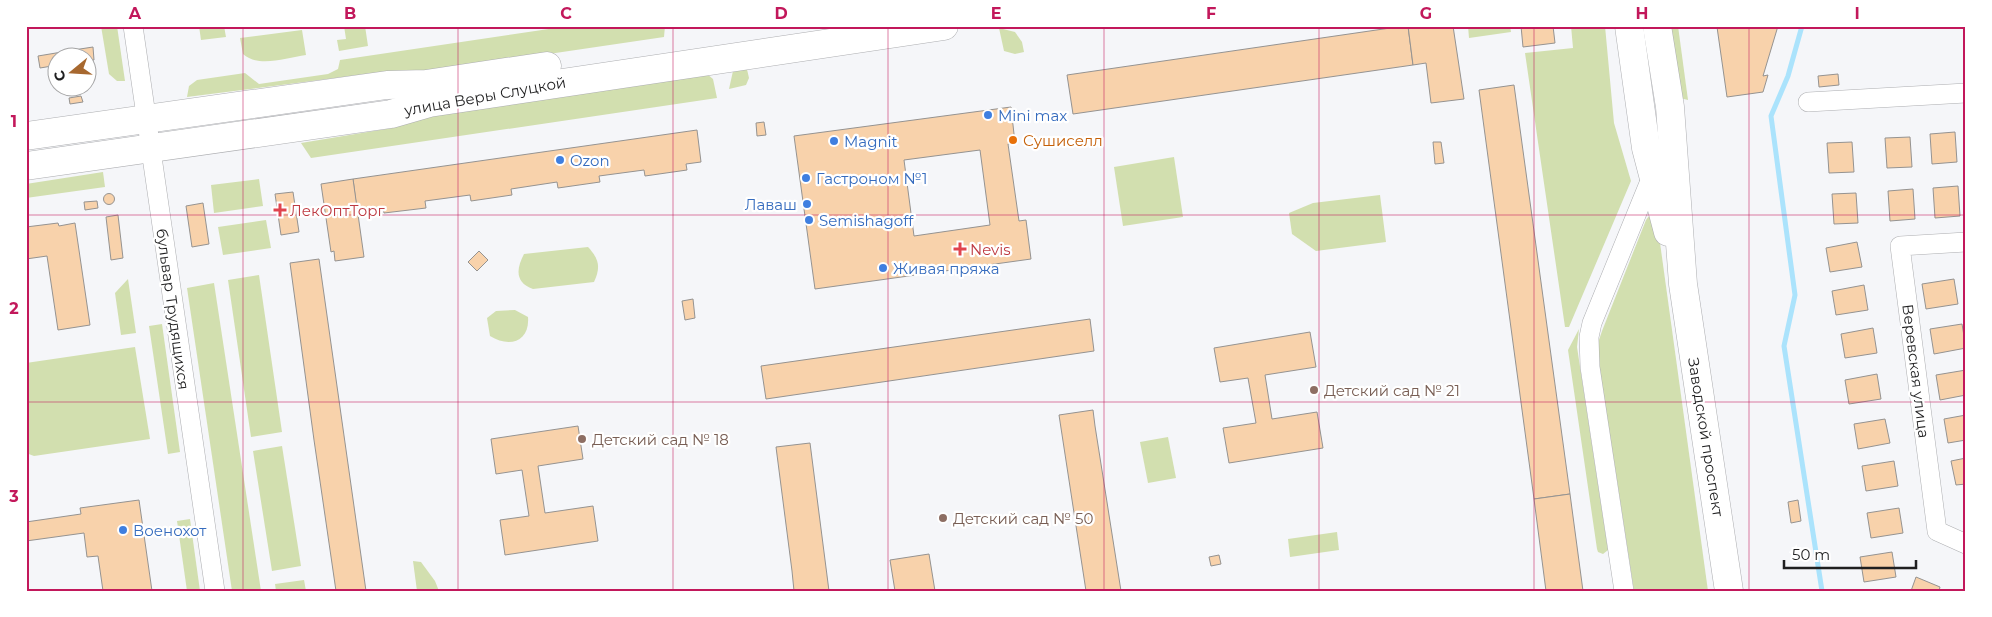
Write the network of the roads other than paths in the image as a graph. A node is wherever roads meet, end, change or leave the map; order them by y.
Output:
1 (133, 26) edge
2 (818, 26) edge
3 (944, 26) edge
4 (1629, 26) edge
5 (1657, 26) edge
6 (1966, 92) edge
7 (1808, 102) dead end
8 (146, 119) junction
9 (26, 136) edge
10 (150, 149) junction
11 (26, 166) edge
12 (1652, 176) junction
13 (1966, 242) edge
14 (1683, 284) junction
15 (1966, 544) edge
16 (216, 591) edge
17 (1624, 591) edge
18 (1729, 591) edge

1 - 8 street, бульвар Трудящихся
2 - 8 street, улица Веры Слуцкой
3 - 10 street, улица Веры Слуцкой
4 - 12 street, Заводской проспект
5 - 14 street, Заводской проспект
6 - 7 street
8 - 9 street, улица Веры Слуцкой
8 - 10 street, бульвар Трудящихся
10 - 11 street, улица Веры Слуцкой
10 - 16 street, бульвар Трудящихся
12 - 14 street, Заводской проспект
12 - 17 street
13 - 15 street, Веревская улица
14 - 18 street, Заводской проспект

